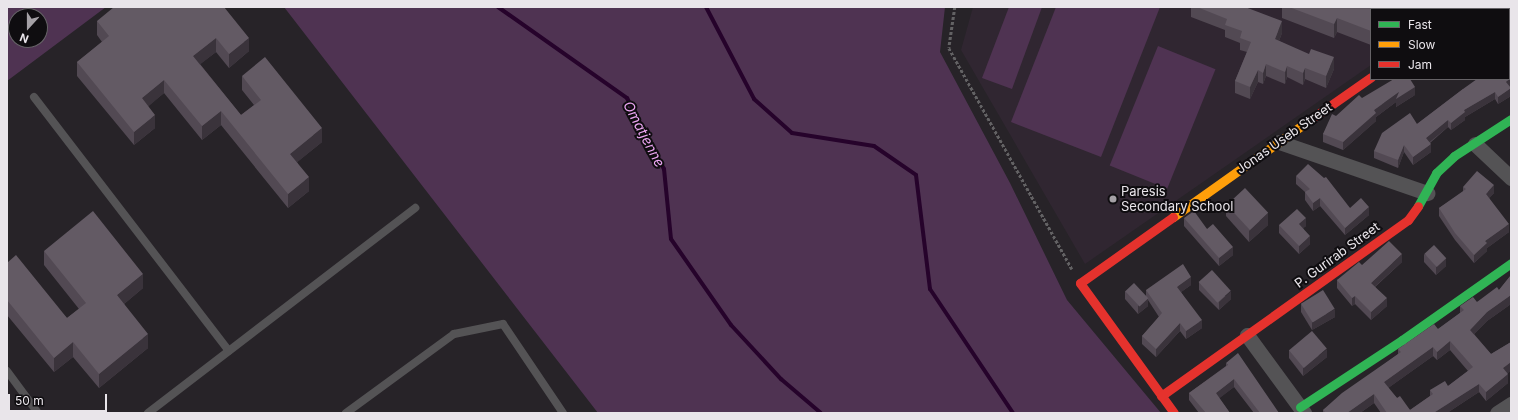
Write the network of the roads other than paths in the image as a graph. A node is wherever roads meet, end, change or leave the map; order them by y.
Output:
1 (1370, 78) edge
2 (34, 97) dead end
3 (1511, 119) edge
4 (1279, 142) junction
5 (1475, 144) junction
6 (1511, 178) edge
7 (1427, 194) junction
8 (415, 208) dead end
9 (1511, 263) edge
10 (1247, 335) junction
11 (229, 351) junction
12 (7, 371) edge
13 (1161, 396) junction
14 (1511, 404) edge
15 (1302, 410) edge
16 (38, 413) edge
17 (148, 413) edge
18 (346, 413) edge
19 (563, 413) edge
20 (1174, 413) edge
21 (1497, 413) edge

1 - 4 street, Jonas Useb Street
2 - 11 lane
3 - 5 street, P. Gurirab Street
4 - 7 street
4 - 13 street, Jonas Useb Street
5 - 6 street
5 - 7 street, P. Gurirab Street
7 - 10 street, P. Gurirab Street
8 - 11 lane
9 - 15 street
10 - 13 street, P. Gurirab Street
10 - 15 street
11 - 17 lane
12 - 16 lane
13 - 20 street
14 - 21 street
18 - 19 lane

